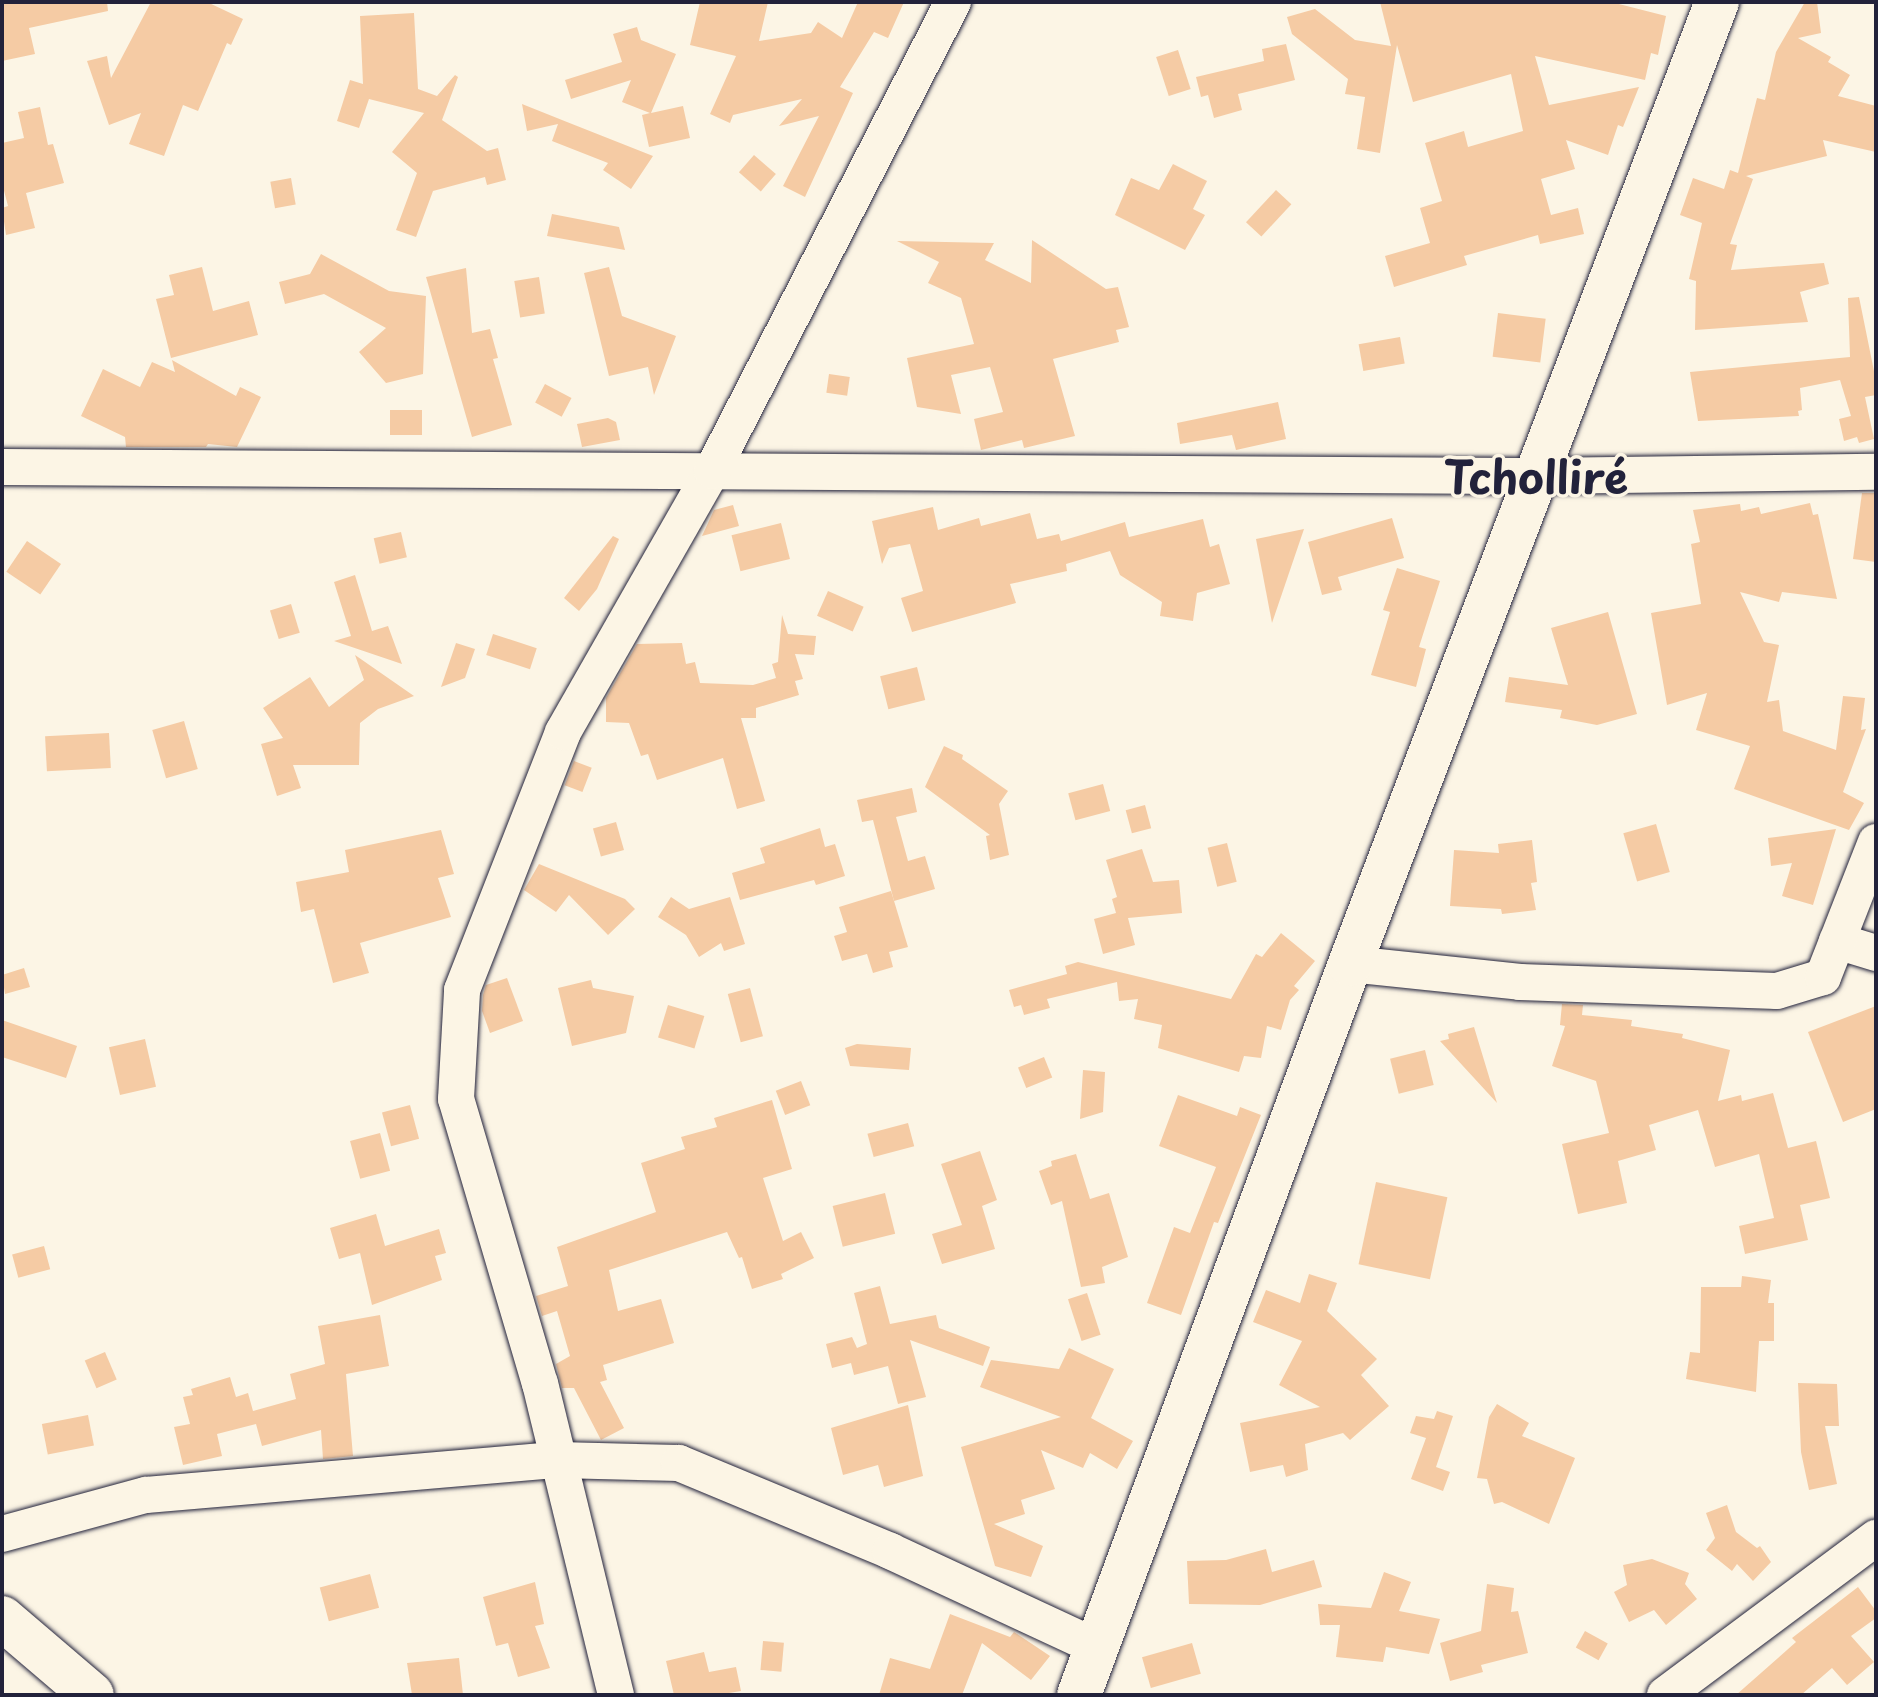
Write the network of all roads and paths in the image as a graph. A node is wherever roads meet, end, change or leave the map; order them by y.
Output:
1 (953, 2) edge
2 (1717, 2) edge
3 (2, 467) edge
4 (712, 471) junction
5 (1876, 472) edge
6 (1536, 476) junction
7 (1876, 842) edge
8 (1837, 941) junction
9 (1876, 953) edge
10 (1350, 964) junction
11 (558, 1460) junction
12 (2, 1534) edge
13 (1876, 1538) edge
14 (2, 1618) edge
15 (1097, 1647) junction
16 (92, 1695) edge
17 (616, 1695) edge
18 (1079, 1695) edge
19 (1665, 1695) edge

1 - 4 street
2 - 6 main road
3 - 4 street
4 - 6 street
4 - 11 street
5 - 6 street
6 - 10 main road
7 - 8 street
8 - 9 street
8 - 10 street
10 - 15 main road
11 - 12 street
11 - 15 street
11 - 17 street
13 - 19 street
14 - 16 main road
15 - 18 main road

